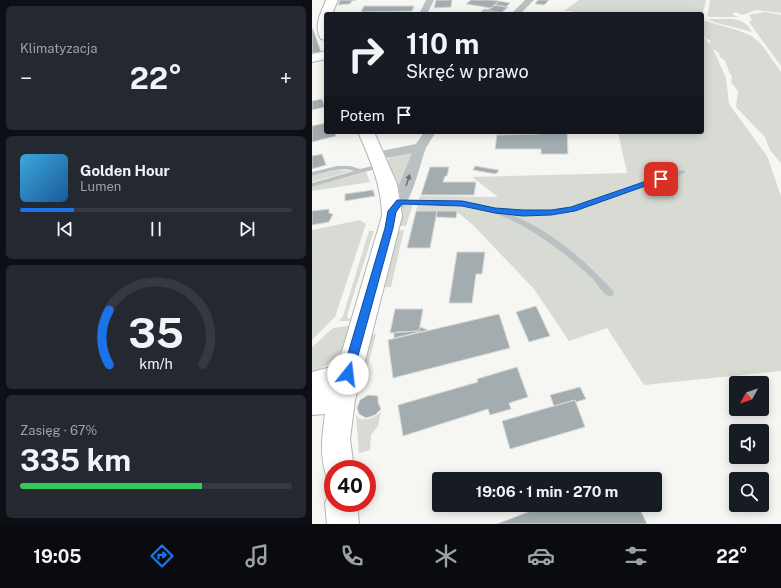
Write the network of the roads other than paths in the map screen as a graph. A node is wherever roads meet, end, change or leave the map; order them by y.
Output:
1 (332, 0) edge
2 (430, 0) edge
3 (517, 0) edge
4 (530, 1) edge
5 (327, 12) edge
6 (424, 12) edge
7 (517, 12) edge
8 (324, 18) edge
9 (324, 29) edge
10 (324, 55) edge
11 (312, 58) edge
12 (367, 134) edge
13 (429, 134) edge
14 (420, 147) junction
15 (378, 161) junction
16 (360, 172) junction
17 (683, 172) dead end
18 (312, 174) edge
19 (312, 185) edge
20 (396, 206) junction
21 (495, 211) junction
22 (610, 293) dead end
23 (312, 384) edge
24 (344, 387) junction
25 (312, 403) edge
26 (338, 460) edge
27 (342, 512) edge
28 (343, 524) edge

1 - 5 street
2 - 6 street
3 - 4 street
4 - 7 street
8 - 9 street
10 - 11 street
12 - 15 street
13 - 14 street
14 - 15 street
20 -> 14 street
15 - 16 lane
15 - 20 street
16 - 18 lane
16 - 19 lane
17 - 21 lane
20 - 21 lane
20 - 24 street
21 - 22 lane
23 - 24 street
24 - 25 street
24 - 26 street
27 - 28 street

